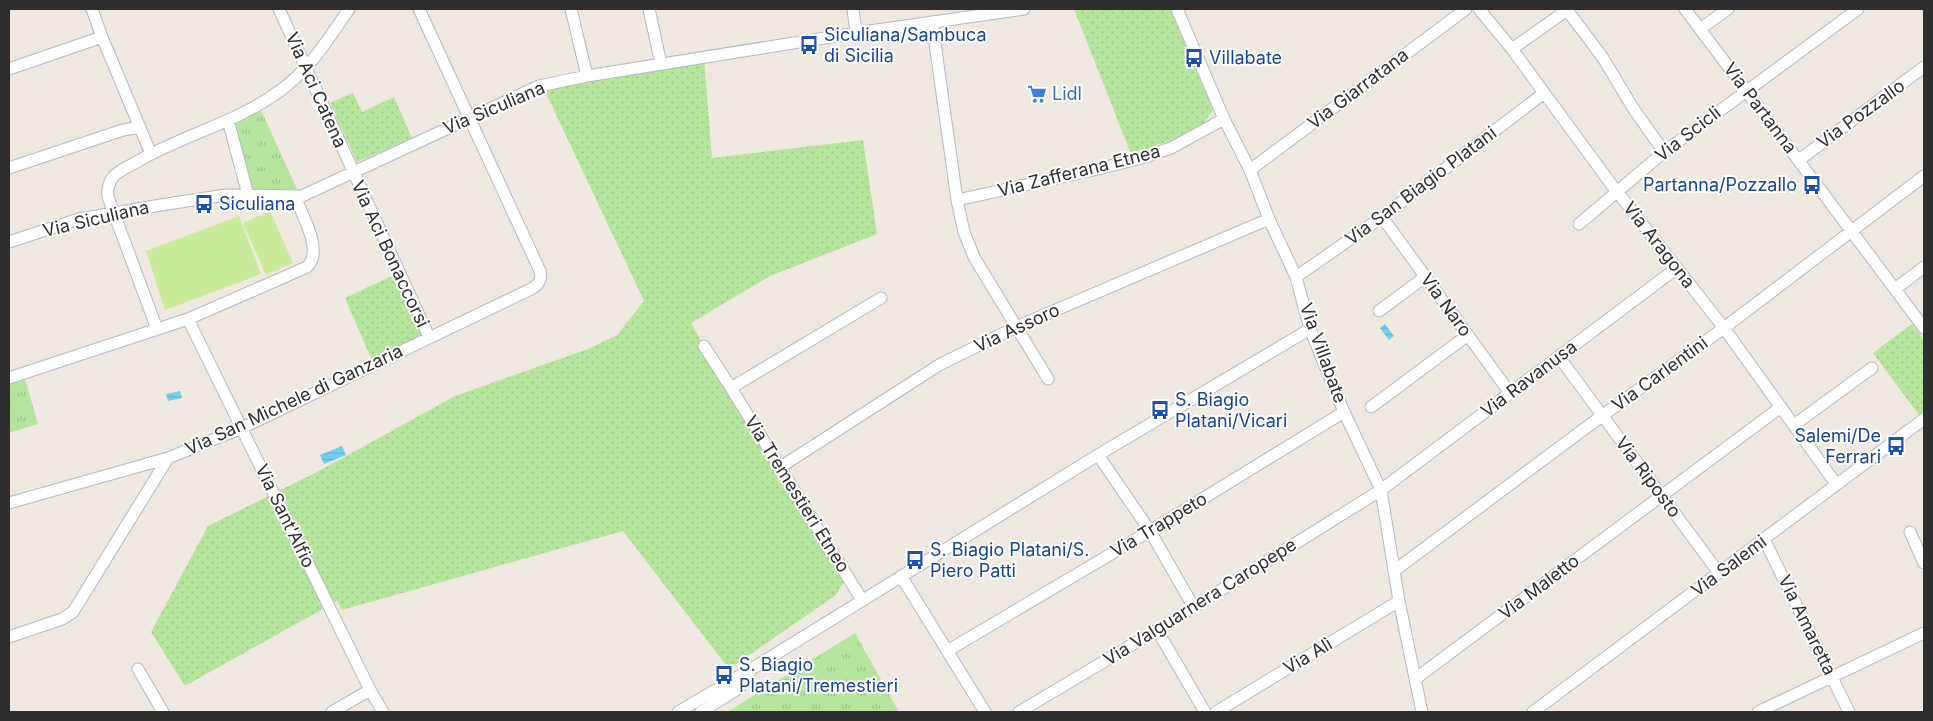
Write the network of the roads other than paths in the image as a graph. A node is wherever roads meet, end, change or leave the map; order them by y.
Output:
1 (92, 9) edge
2 (279, 9) edge
3 (349, 9) edge
4 (419, 9) edge
5 (571, 9) edge
6 (649, 9) edge
7 (853, 9) edge
8 (1024, 9) edge
9 (1177, 9) edge
10 (1466, 9) edge
11 (1479, 9) edge
12 (1685, 9) edge
13 (1728, 9) edge
14 (1858, 9) edge
15 (932, 22) junction
16 (1700, 29) junction
17 (856, 33) junction
18 (102, 37) junction
19 (1512, 49) junction
20 (661, 64) junction
21 (1924, 67) edge
22 (307, 68) junction
23 (9, 69) edge
24 (587, 76) junction
25 (1746, 90) junction
26 (1544, 93) junction
27 (469, 118) junction
28 (1224, 119) junction
29 (228, 120) junction
30 (140, 127) junction
31 (1664, 152) junction
32 (151, 154) junction
33 (1798, 160) junction
34 (9, 168) edge
35 (1250, 170) junction
36 (352, 172) junction
37 (1924, 176) edge
38 (1617, 191) junction
39 (248, 195) junction
40 (295, 197) junction
41 (957, 200) junction
42 (114, 213) junction
43 (1382, 217) junction
44 (1270, 219) junction
45 (1579, 224) dead end
46 (1852, 231) junction
47 (9, 242) edge
48 (1924, 267) edge
49 (1677, 268) junction
50 (1296, 276) junction
51 (1425, 277) junction
52 (1896, 289) junction
53 (881, 298) dead end
54 (1379, 311) dead end
55 (188, 319) junction
56 (1016, 327) junction
57 (1724, 328) junction
58 (1924, 328) edge
59 (157, 329) junction
60 (1310, 329) junction
61 (1468, 335) junction
62 (428, 337) junction
63 (704, 346) dead end
64 (1559, 357) junction
65 (1872, 368) dead end
66 (9, 378) edge
67 (1048, 379) dead end
68 (731, 388) junction
69 (1510, 393) junction
70 (1371, 407) dead end
71 (1781, 407) junction
72 (1344, 412) junction
73 (1603, 416) junction
74 (1924, 419) edge
75 (1794, 425) junction
76 (242, 428) junction
77 (1098, 455) junction
78 (168, 458) junction
79 (780, 468) junction
80 (1836, 484) junction
81 (1380, 490) junction
82 (1663, 495) junction
83 (9, 503) edge
84 (1150, 531) junction
85 (1910, 532) dead end
86 (1764, 539) junction
87 (1924, 563) edge
88 (1394, 571) junction
89 (1719, 573) junction
90 (901, 576) junction
91 (862, 600) junction
92 (1399, 601) junction
93 (1193, 606) junction
94 (1157, 630) junction
95 (1924, 633) edge
96 (9, 637) edge
97 (947, 651) junction
98 (752, 668) junction
99 (138, 669) dead end
100 (1832, 676) junction
101 (1415, 679) junction
102 (370, 690) junction
103 (163, 712) edge
104 (332, 712) edge
105 (383, 712) edge
106 (678, 712) edge
107 (701, 712) edge
108 (985, 712) edge
109 (1019, 712) edge
110 (1205, 712) edge
111 (1216, 712) edge
112 (1422, 712) edge
113 (1533, 712) edge
114 (1758, 712) edge
115 (1850, 712) edge

1 - 18 street
2 - 22 street, Via Aci Catena
3 - 22 street
4 - 27 street
5 - 24 street
6 - 20 street
7 - 17 street
8 - 15 street, Via Siculiana
9 - 28 street, Via Villabate
10 - 35 street, Via Giarratana
11 - 19 street, Via Aragona
12 - 16 street, Via Partanna
13 - 16 street
14 - 25 street, Via Scicli
15 - 17 street, Via Siculiana
15 - 41 street
16 - 25 street, Via Partanna
17 - 20 street, Via Siculiana
18 - 23 street
18 - 30 street
19 - 26 street, Via Aragona
19 - 31 street
20 - 24 street, Via Siculiana
21 - 33 street, Via Pozzallo
22 - 29 street
22 - 36 street, Via Aci Catena
24 - 27 street, Via Siculiana
25 - 31 street, Via Scicli
25 - 33 street, Via Partanna
26 - 38 street, Via Aragona
26 - 43 street, Via San Biagio Platani
27 - 36 street, Via Siculiana
27 - 62 street, Via San Michele di Ganzaria
28 - 35 street, Via Villabate
28 - 41 street, Via Zafferana Etnea
29 - 32 street
29 - 39 street
30 - 32 street
30 - 34 street
31 - 38 street, Via Scicli
32 - 42 street
33 - 46 street, Via Partanna
35 - 44 street, Via Villabate
36 - 40 street, Via Siculiana
36 - 62 street, Via Aci Bonaccorsi
37 - 46 street, Via Carlentini
38 - 45 street, Via Scicli
38 - 49 street, Via Aragona
39 - 40 street, Via Siculiana
39 - 42 street, Via Siculiana
40 - 55 street
41 - 56 street
42 - 47 street, Via Siculiana
42 - 59 street
43 - 50 street, Via San Biagio Platani
43 - 51 street, Via Naro
44 - 50 street, Via Villabate
44 - 56 street, Via Assoro
46 - 52 street, Via Partanna
46 - 57 street, Via Carlentini
48 - 52 street
49 - 57 street, Via Aragona
49 - 64 street, Via Ravanusa
50 - 60 street, Via Villabate
51 - 54 street
51 - 61 street, Via Naro
52 - 58 street, Via Partanna
53 - 68 street
55 - 59 street
55 - 76 street, Via Sant'Alfio
56 - 67 street
56 - 79 street, Via Assoro
57 - 71 street, Via Aragona
57 - 73 street, Via Carlentini
59 - 66 street
60 - 72 street, Via Villabate
60 - 77 street
61 - 69 street, Via Naro
61 - 70 street
62 - 76 street, Via San Michele di Ganzaria
63 - 68 street, Via Tremestieri Etneo
64 - 69 street, Via Ravanusa
64 - 73 street, Via Riposto
65 - 75 street
68 - 79 street, Via Tremestieri Etneo
69 - 81 street, Via Ravanusa
71 - 75 street, Via Aragona
71 - 82 street, Via Maletto
72 - 81 street, Via Villabate
72 - 84 street, Via Trappeto
73 - 82 street, Via Riposto
73 - 88 street, Via Carlentini
74 - 80 street, Via Salemi
75 - 80 street, Via Aragona
76 - 78 street, Via San Michele di Ganzaria
76 - 102 street, Via Sant'Alfio
77 - 84 street
77 - 90 street
78 - 83 street, Via San Michele di Ganzaria
78 - 96 street
79 - 91 street, Via Tremestieri Etneo
80 - 86 street, Via Salemi
81 - 88 street, Via Villabate
81 - 93 street, Via Valguarnera Caropepe
82 - 89 street, Via Riposto
82 - 101 street, Via Maletto
84 - 93 street
84 - 97 street, Via Trappeto
85 - 87 street
86 - 89 street, Via Salemi
86 - 100 street, Via Amaretta
88 - 92 street, Via Villabate
89 - 113 street, Via Salemi
90 - 91 street
90 - 97 street
91 - 98 street
92 - 101 street, Via Villabate
92 - 111 street, Via Alì
93 - 94 street, Via Valguarnera Caropepe
94 - 109 street, Via Valguarnera Caropepe
94 - 110 street
95 - 100 street
97 - 108 street
98 - 106 street
98 - 107 street
99 - 103 street
100 - 114 street
100 - 115 street, Via Amaretta
101 - 112 street, Via Villabate
102 - 104 street
102 - 105 street, Via Sant'Alfio

